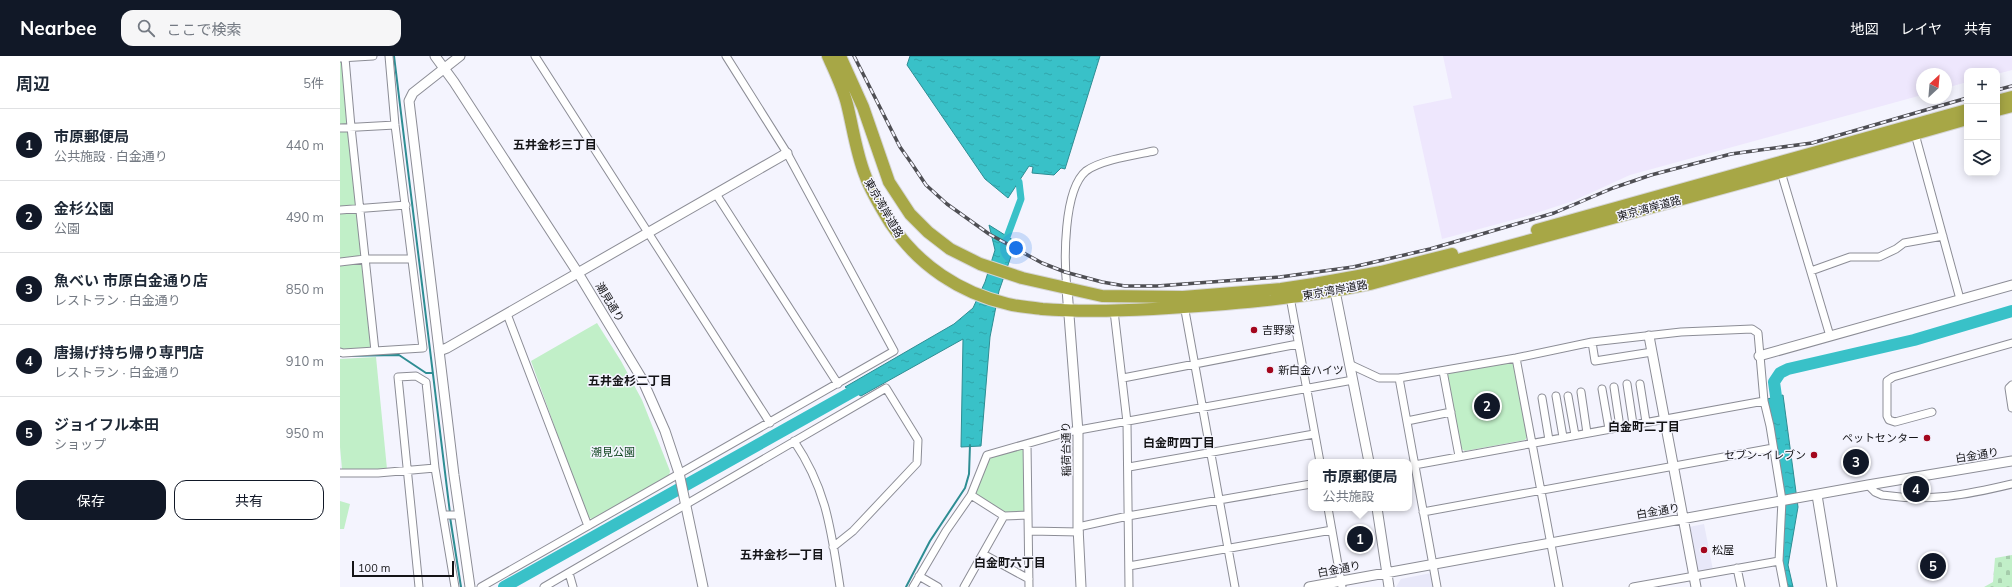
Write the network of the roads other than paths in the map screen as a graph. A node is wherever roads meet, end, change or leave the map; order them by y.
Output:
1 (373, 56) edge
2 (389, 56) edge
3 (435, 56) edge
4 (460, 56) edge
5 (535, 56) edge
6 (726, 56) edge
7 (828, 56) edge
8 (840, 56) edge
9 (343, 58) edge
10 (445, 68) junction
11 (2012, 97) edge
12 (2000, 100) edge
13 (2012, 106) edge
14 (2000, 109) edge
15 (1964, 111) edge
16 (1964, 120) edge
17 (395, 125) junction
18 (350, 127) junction
19 (340, 128) edge
20 (1915, 134) junction
21 (1154, 151) dead end
22 (787, 153) junction
23 (1781, 172) junction
24 (716, 194) junction
25 (406, 205) junction
26 (359, 208) junction
27 (340, 210) edge
28 (649, 232) junction
29 (1942, 236) junction
30 (365, 259) junction
31 (411, 259) junction
32 (340, 262) edge
33 (1811, 271) junction
34 (578, 273) junction
35 (2012, 285) edge
36 (1067, 290) junction
37 (1335, 291) junction
38 (1290, 297) junction
39 (1960, 299) junction
40 (1183, 302) junction
41 (1068, 311) junction
42 (1114, 311) junction
43 (507, 314) junction
44 (1649, 336) junction
45 (1830, 336) junction
46 (1592, 342) junction
47 (2012, 343) edge
48 (1298, 344) junction
49 (375, 351) junction
50 (439, 351) junction
51 (340, 352) edge
52 (1652, 352) junction
53 (1759, 356) junction
54 (1516, 358) junction
55 (1349, 364) junction
56 (1194, 365) junction
57 (1443, 371) junction
58 (1123, 378) junction
59 (1399, 378) junction
60 (1353, 380) junction
61 (838, 384) junction
62 (1627, 384) dead end
63 (1640, 384) dead end
64 (2012, 385) edge
65 (1306, 388) junction
66 (1614, 388) dead end
67 (1602, 389) dead end
68 (1581, 392) dead end
69 (1556, 396) dead end
70 (1568, 396) dead end
71 (1542, 398) dead end
72 (1764, 401) junction
73 (1201, 408) junction
74 (2012, 408) edge
75 (1451, 412) junction
76 (1932, 412) dead end
77 (1664, 419) junction
78 (1407, 421) junction
79 (1127, 422) junction
80 (1646, 422) junction
81 (770, 423) junction
82 (1633, 424) junction
83 (1620, 427) junction
84 (1609, 429) junction
85 (1078, 432) junction
86 (1587, 433) junction
87 (1314, 434) junction
88 (1575, 435) junction
89 (1563, 438) junction
90 (1549, 440) junction
91 (794, 441) junction
92 (1532, 443) junction
93 (1028, 444) junction
94 (1773, 448) junction
95 (1210, 453) junction
96 (1459, 456) junction
97 (1319, 459) edge
98 (1368, 459) edge
99 (1411, 459) edge
100 (2012, 461) edge
101 (1412, 465) edge
102 (1673, 466) junction
103 (1128, 467) junction
104 (435, 468) junction
105 (407, 471) junction
106 (340, 473) edge
107 (679, 473) junction
108 (2012, 484) edge
109 (1308, 485) edge
110 (1868, 485) junction
111 (1540, 490) junction
112 (1817, 494) junction
113 (971, 495) junction
114 (1218, 500) junction
115 (1782, 500) junction
116 (686, 503) junction
117 (1329, 511) edge
118 (1377, 511) edge
119 (1424, 512) junction
120 (443, 515) junction
121 (460, 515) junction
122 (1028, 515) junction
123 (1004, 516) junction
124 (1128, 516) junction
125 (1684, 519) junction
126 (588, 526) junction
127 (1078, 529) junction
128 (1332, 530) junction
129 (1030, 531) junction
130 (1550, 543) junction
131 (833, 547) junction
132 (1228, 548) junction
133 (984, 554) junction
134 (1779, 561) junction
135 (1433, 564) junction
136 (1129, 566) junction
137 (1737, 568) junction
138 (1386, 572) junction
139 (569, 573) junction
140 (919, 576) junction
141 (1694, 577) junction
142 (1029, 579) junction
143 (1342, 584) edge
144 (1638, 586) edge
145 (419, 587) edge
146 (454, 587) edge
147 (470, 587) edge
148 (481, 587) edge
149 (544, 587) edge
150 (573, 587) edge
151 (703, 587) edge
152 (840, 587) edge
153 (913, 587) edge
154 (938, 587) edge
155 (964, 587) edge
156 (1029, 587) edge
157 (1081, 587) edge
158 (1129, 587) edge
159 (1235, 587) edge
160 (1309, 587) edge
161 (1389, 587) edge
162 (1437, 587) edge
163 (1559, 587) edge
164 (1696, 587) edge
165 (1741, 587) edge
166 (1784, 587) edge
167 (1832, 587) edge

1 - 9 street
2 - 17 street
3 - 10 street, 潮見通り
4 - 10 street
5 - 28 street
6 - 22 street
7 - 41 highway, 東京湾岸道路
8 - 36 highway, 東京湾岸道路
9 - 18 street
10 - 34 street, 潮見通り
10 - 50 street
11 - 12 highway
13 - 14 highway
15 - 40 highway, 東京湾岸道路
16 - 20 highway, 東京湾岸道路
17 - 18 street
17 - 25 street
18 - 19 street
18 - 26 street
20 - 23 highway, 東京湾岸道路
20 - 29 street
21 - 36 street
22 - 24 street
22 - 61 street
23 - 33 street
23 - 37 highway, 東京湾岸道路
24 - 28 street
24 - 61 street
25 - 26 street
25 - 31 street
26 - 27 street
26 - 30 street
28 - 34 street
28 - 81 street
29 - 33 street
29 - 39 street
30 - 31 street
30 - 32 street
30 - 49 street
31 - 49 street
33 - 45 street
34 - 43 street
34 - 107 street, 潮見通り
35 - 39 street
36 - 40 highway, 東京湾岸道路
36 - 41 street, 稲荷台通り
37 - 38 highway, 東京湾岸道路
37 - 55 street
38 - 40 highway, 東京湾岸道路
38 - 48 street
39 - 45 street
40 - 42 highway, 東京湾岸道路
40 - 56 street
41 - 42 highway, 東京湾岸道路
41 - 85 street, 稲荷台通り
42 - 58 street
43 - 50 street
43 - 126 street
44 - 46 street
44 - 52 street
44 - 53 street
45 - 53 street
46 - 52 street
46 - 54 street
47 - 76 street
48 - 56 street
48 - 65 street
49 - 51 street
50 - 121 street
52 - 77 street
53 - 72 street
54 - 57 street
54 - 92 street
55 - 59 street
55 - 60 street
56 - 58 street
56 - 73 street
57 - 59 street
57 - 75 street
58 - 79 street
59 - 78 street
60 - 65 street
60 - 98 street
61 - 81 street
62 - 82 street
63 - 80 street
64 - 74 street
65 - 73 street
65 - 87 street
66 - 83 street
67 - 84 street
68 - 86 street
69 - 89 street
70 - 88 street
71 - 90 street
72 - 77 street
72 - 94 street
73 - 79 street
73 - 95 street
75 - 78 street
75 - 96 street
77 - 80 street
77 - 102 street
78 - 99 street
79 - 85 street
79 - 103 street
80 - 82 street
81 - 107 street
82 - 83 street
83 - 84 street
84 - 86 street
85 - 93 street
85 - 127 street, 稲荷台通り
86 - 88 street
87 - 95 street
87 - 97 street
88 - 89 street
89 - 90 street
90 - 92 street
91 - 116 street
91 - 131 street
91 - 131 street
92 - 96 street
92 - 111 street
93 - 113 street
93 - 122 street
94 - 102 street
94 - 115 street
95 - 103 street
95 - 114 street
96 - 101 street
100 - 110 street, 白金通り
101 - 119 street
102 - 111 street
102 - 125 street
103 - 124 street
104 - 105 street
104 - 105 street
104 - 120 street
105 - 106 street
105 - 145 street
107 - 116 street, 潮見通り
107 - 126 street
108 - 110 street
109 - 114 street
110 - 112 street, 白金通り
111 - 119 street
111 - 130 street
112 - 115 street, 白金通り
112 - 167 street
113 - 123 street
113 - 140 street
114 - 124 street
114 - 132 street
115 - 125 street, 白金通り
115 - 134 street
116 - 139 street
116 - 151 street, 潮見通り
117 - 128 street
118 - 138 street
119 - 135 street
120 - 121 street
120 - 146 street
121 - 147 street
122 - 123 street
122 - 129 street
123 - 133 street
124 - 127 street
124 - 136 street
125 - 130 street, 白金通り
125 - 141 street
126 - 148 street
127 - 129 street
127 - 157 street, 稲荷台通り
128 - 132 street
128 - 143 street
129 - 142 street
130 - 135 street, 白金通り
130 - 163 street
131 - 152 street
132 - 136 street
132 - 159 street
133 - 142 street
133 - 155 street
134 - 137 street
134 - 166 street
135 - 138 street, 白金通り
135 - 162 street
136 - 158 street
137 - 141 street
137 - 165 street
138 - 143 street, 白金通り
138 - 161 street
139 - 149 street
139 - 150 street
140 - 153 street
140 - 154 street
141 - 144 street
141 - 164 street
142 - 156 street
143 - 160 street, 白金通り

